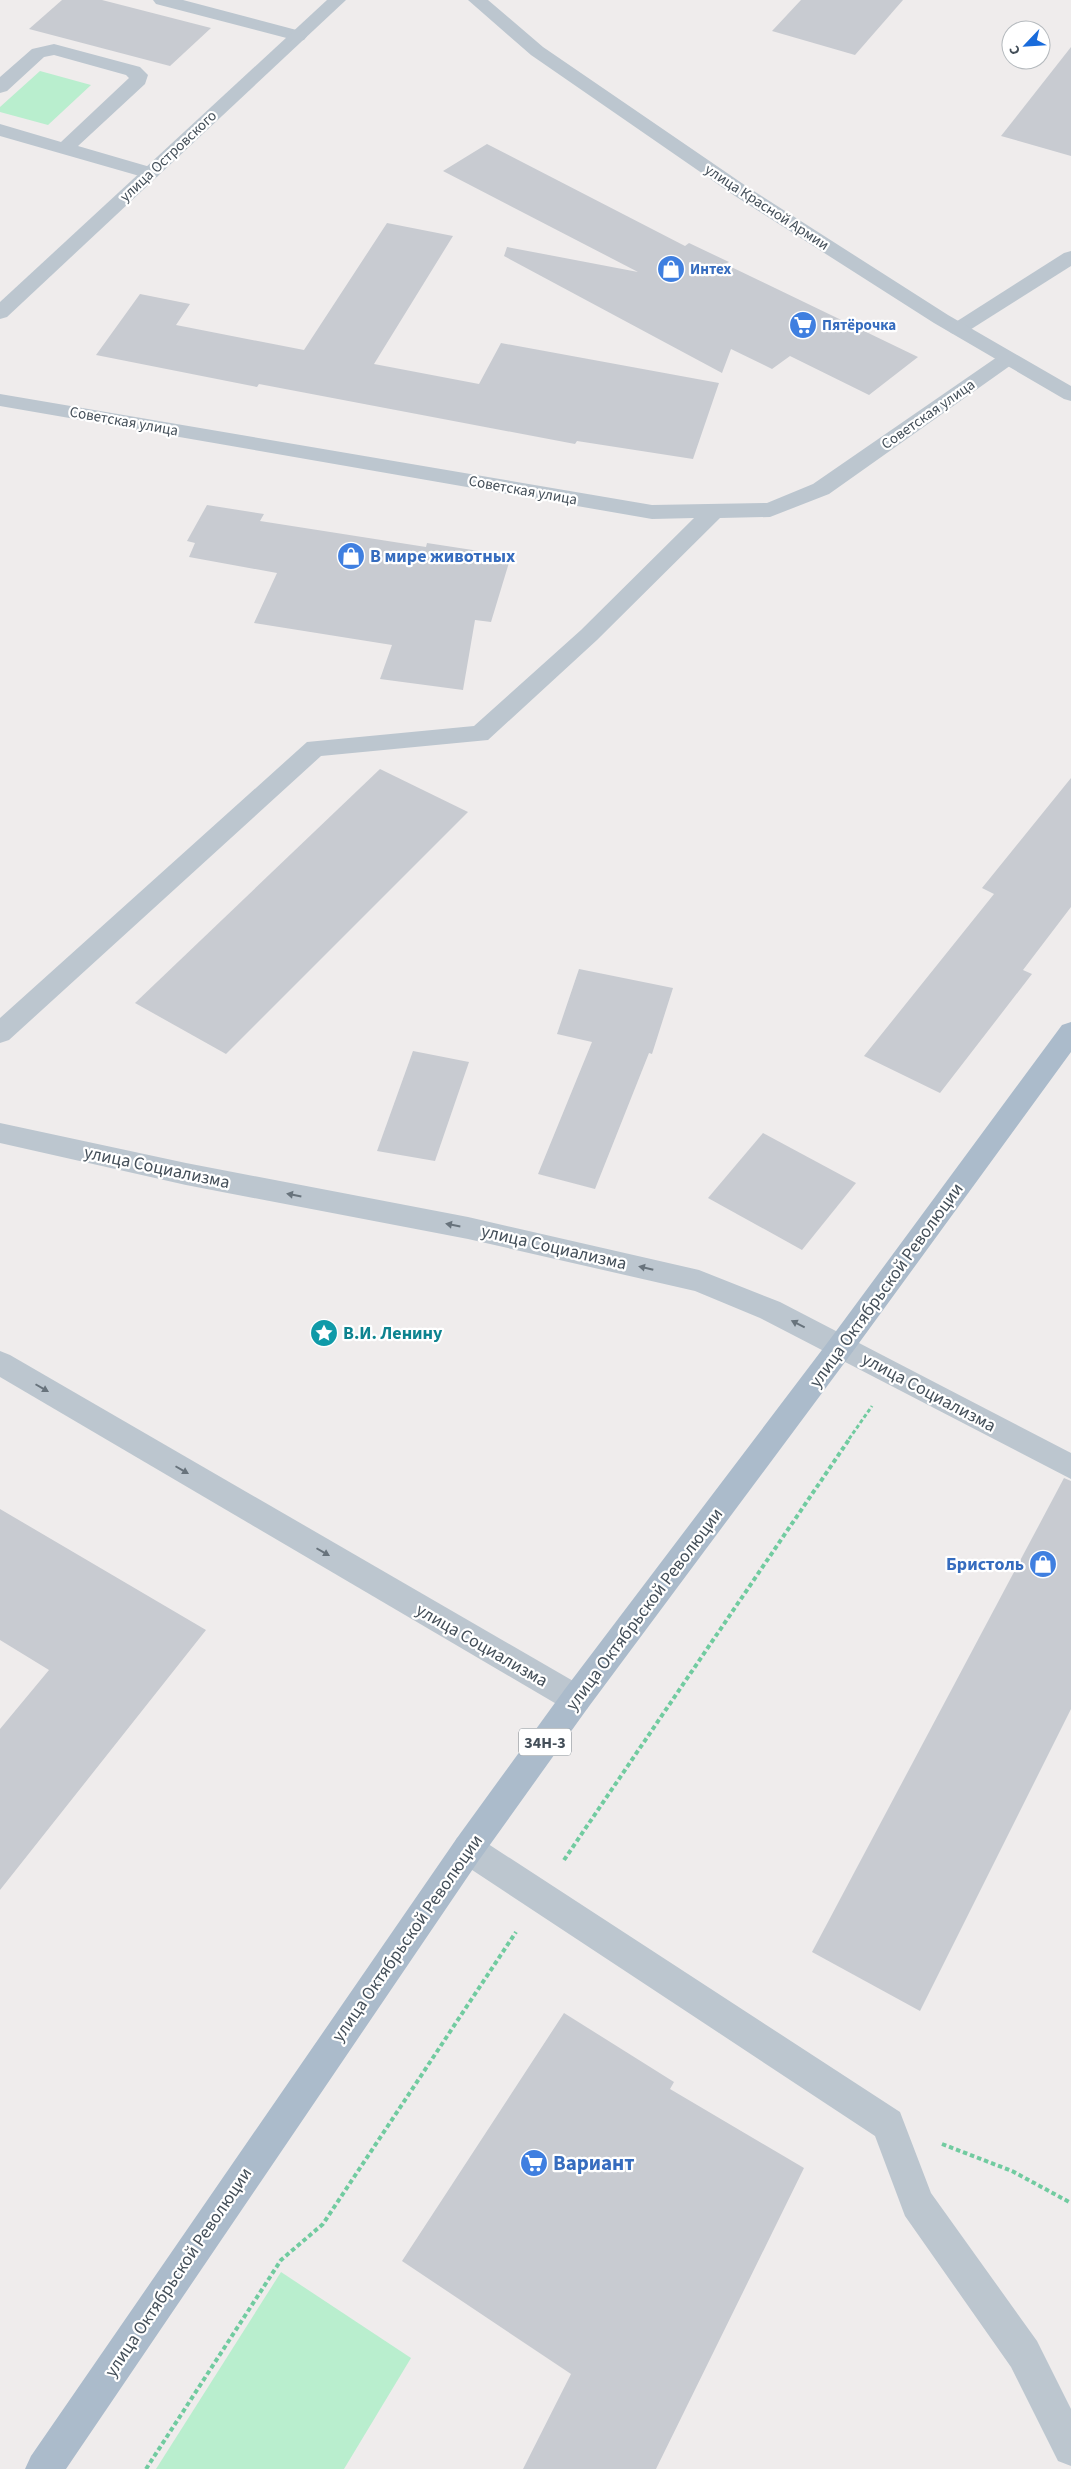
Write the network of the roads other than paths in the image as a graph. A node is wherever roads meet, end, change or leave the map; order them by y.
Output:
1 (162, 0) edge
2 (337, 0) edge
3 (477, 0) edge
4 (298, 36) junction
5 (0, 87) edge
6 (0, 130) edge
7 (65, 148) junction
8 (150, 173) junction
9 (1071, 257) edge
10 (0, 313) edge
11 (958, 329) junction
12 (1007, 359) junction
13 (1071, 395) edge
14 (0, 400) edge
15 (714, 511) junction
16 (1071, 1032) edge
17 (0, 1033) edge
18 (0, 1133) edge
19 (841, 1346) junction
20 (0, 1363) edge
21 (1071, 1467) edge
22 (576, 1699) junction
23 (468, 1849) junction
24 (1071, 2448) edge
25 (44, 2469) edge

1 - 4 street
2 - 4 street, улица Островского
3 - 11 street, улица Красной Армии
4 - 8 street, улица Островского
5 - 7 street
6 - 7 street
7 - 8 street
8 - 10 street, улица Островского
9 - 11 street
11 - 12 street, улица Красной Армии
12 - 13 street, улица Красной Армии
12 - 15 street, Советская улица
14 - 15 street, Советская улица
15 - 17 street
16 - 19 main road, улица Октябрьской Революции / 34Н-3
19 -> 18 street, улица Социализма
19 - 21 street, улица Социализма
19 - 22 main road, улица Октябрьской Революции / 34Н-3
20 -> 22 street, улица Социализма
22 - 23 main road, улица Октябрьской Революции / 34Н-3
23 - 24 street
23 - 25 main road, улица Октябрьской Революции / 34Н-3

